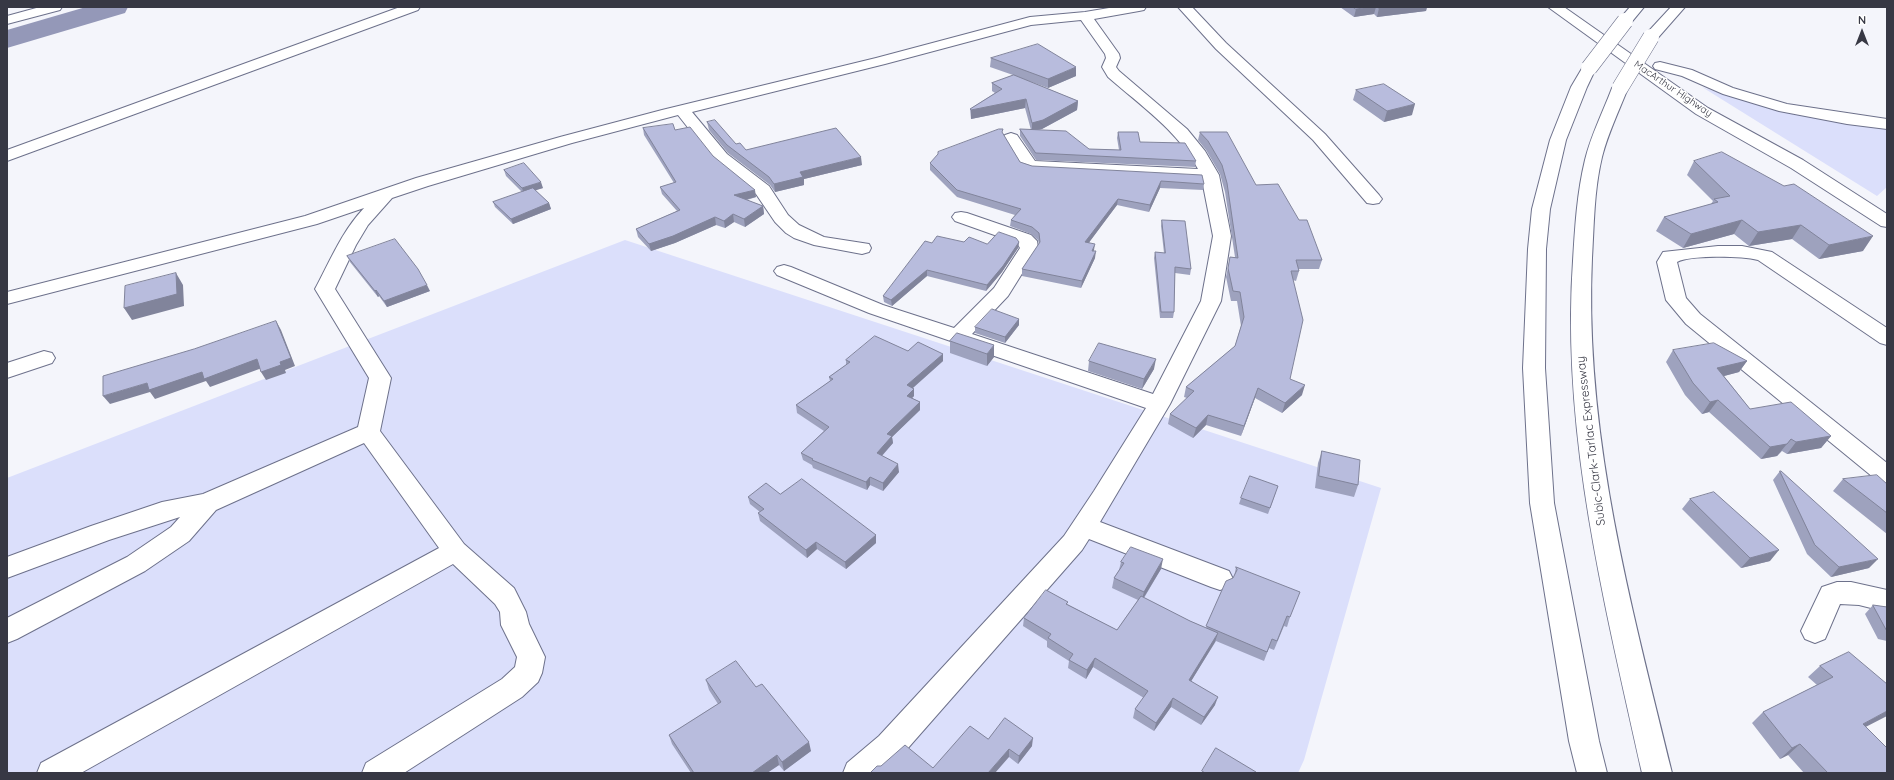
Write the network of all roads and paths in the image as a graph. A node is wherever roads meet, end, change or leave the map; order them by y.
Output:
1 (56, 7) edge
2 (413, 7) edge
3 (1139, 7) edge
4 (1185, 7) edge
5 (1555, 7) edge
6 (1574, 7) edge
7 (1637, 7) edge
8 (1678, 7) edge
9 (1085, 16) junction
10 (7, 20) edge
11 (1660, 66) junction
12 (682, 110) junction
13 (1887, 124) edge
14 (1011, 138) dead end
15 (7, 156) edge
16 (1797, 164) junction
17 (1210, 174) junction
18 (388, 194) junction
19 (1373, 199) dead end
20 (961, 217) dead end
21 (1887, 222) edge
22 (862, 248) dead end
23 (784, 271) dead end
24 (7, 298) edge
25 (957, 337) junction
26 (1887, 338) edge
27 (44, 358) dead end
28 (7, 371) edge
29 (1159, 404) junction
30 (368, 432) junction
31 (1887, 476) edge
32 (207, 503) junction
33 (1084, 526) junction
34 (455, 551) junction
35 (7, 568) edge
36 (1220, 579) dead end
37 (1887, 601) edge
38 (7, 631) edge
39 (1816, 631) dead end
40 (52, 773) edge
41 (377, 773) edge
42 (858, 773) edge
43 (1592, 773) edge
44 (1657, 773) edge

1 - 10 main road
2 - 15 main road
3 - 9 main road
4 - 19 main road
5 - 16 main road, MacArthur Highway
6 - 11 main road, MacArthur Highway
7 - 43 main road, bridge
8 - 44 main road, Subic-Clark-Tarlac Expressway, bridge
9 - 12 main road
9 - 17 main road
11 - 13 main road
11 - 16 main road, MacArthur Highway
12 - 18 main road
12 - 22 main road
14 - 17 main road
16 - 21 main road, MacArthur Highway
17 - 29 main road
18 - 24 main road
18 - 30 main road
20 - 25 main road
23 - 25 main road
25 - 29 main road
26 - 31 main road
27 - 28 main road
29 - 33 main road
30 - 32 main road
30 - 34 main road
32 - 35 main road
32 - 38 main road
33 - 36 main road
33 - 42 main road
34 - 40 main road
34 - 41 main road
37 - 39 main road

